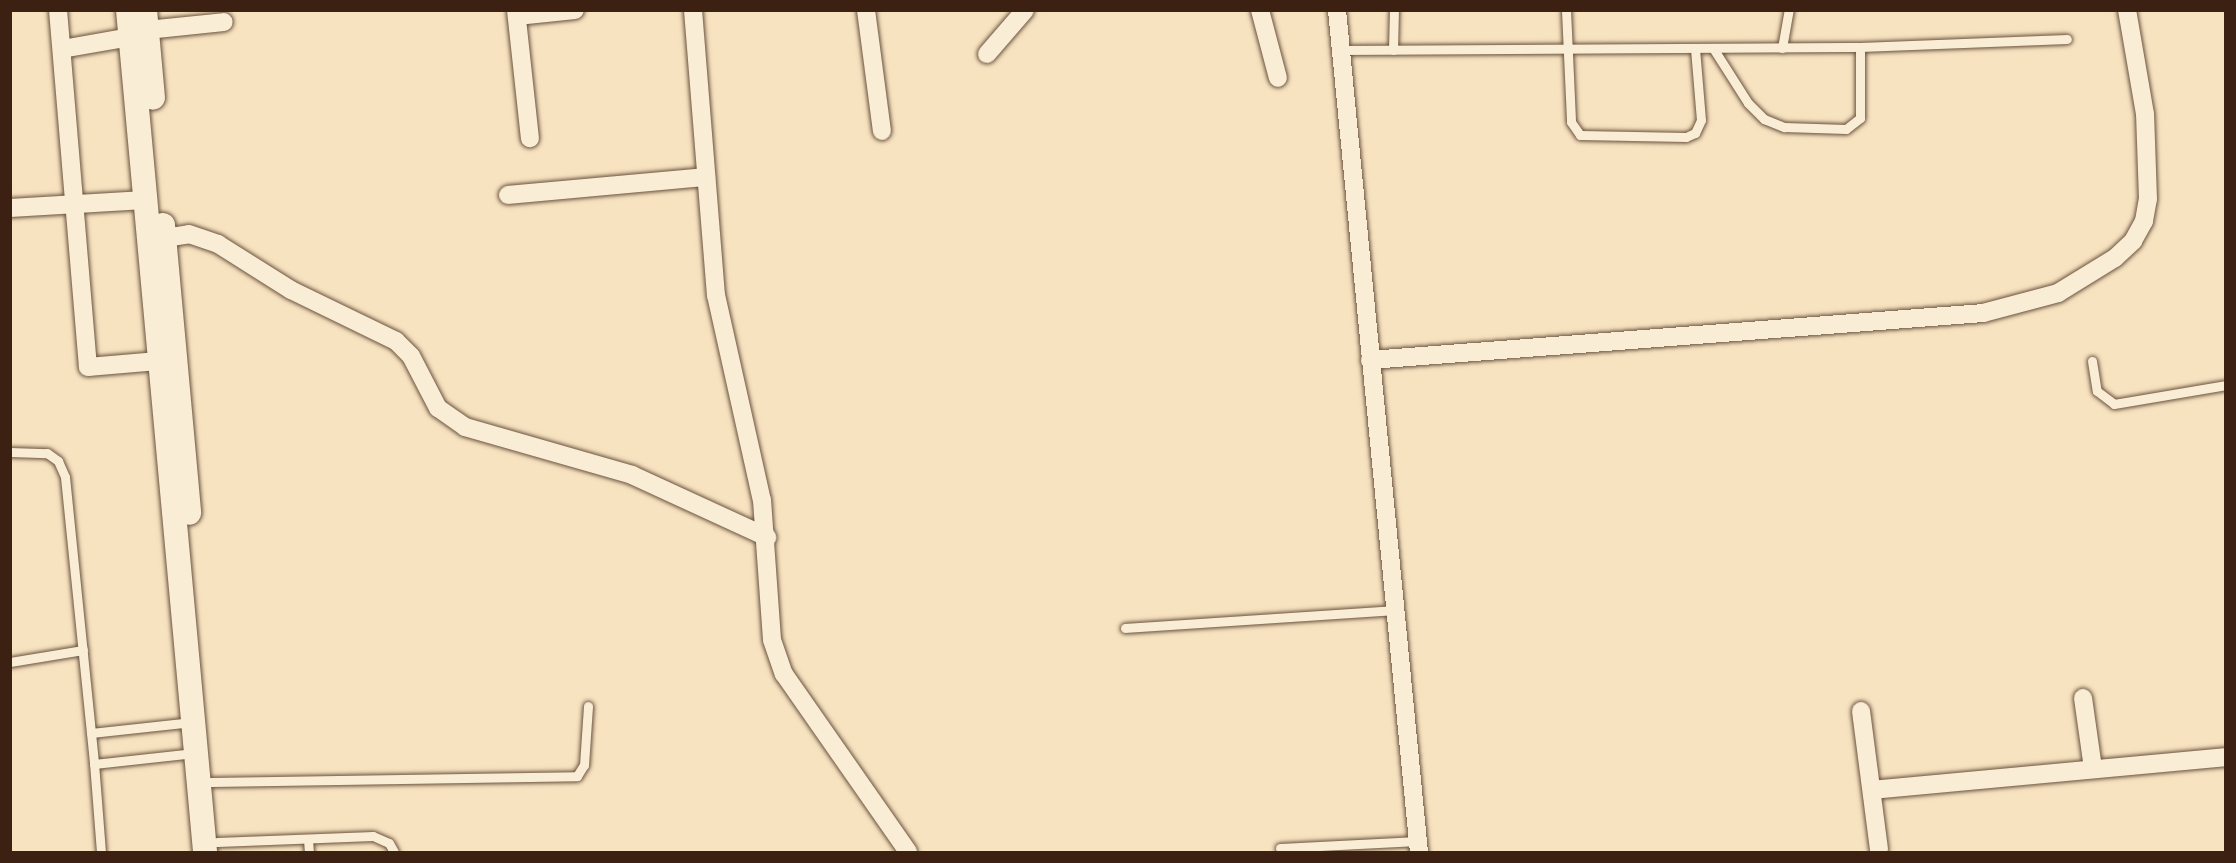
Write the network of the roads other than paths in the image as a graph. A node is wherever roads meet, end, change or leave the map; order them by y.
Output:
1 (57, 10) edge
2 (128, 10) edge
3 (575, 10) edge
4 (693, 10) edge
5 (866, 10) edge
6 (1025, 10) edge
7 (1260, 10) edge
8 (1337, 10) edge
9 (1394, 10) edge
10 (1566, 10) edge
11 (1789, 10) edge
12 (2127, 10) edge
13 (517, 13) edge
14 (224, 22) dead end
15 (141, 26) edge
16 (2067, 39) dead end
17 (1860, 47) junction
18 (1695, 48) junction
19 (1713, 48) junction
20 (1782, 48) junction
21 (62, 49) junction
22 (1567, 49) junction
23 (1341, 50) junction
24 (1393, 50) junction
25 (987, 54) dead end
26 (1278, 78) dead end
27 (882, 131) dead end
28 (530, 138) dead end
29 (706, 177) junction
30 (508, 195) dead end
31 (145, 200) junction
32 (72, 205) junction
33 (10, 208) edge
34 (165, 238) junction
35 (1370, 360) junction
36 (158, 361) junction
37 (2092, 361) dead end
38 (2226, 385) edge
39 (10, 452) edge
40 (767, 537) junction
41 (1395, 610) junction
42 (1125, 628) dead end
43 (83, 650) junction
44 (10, 662) edge
45 (2083, 698) dead end
46 (588, 706) dead end
47 (1861, 711) dead end
48 (192, 722) junction
49 (91, 733) junction
50 (194, 753) junction
51 (2226, 757) edge
52 (94, 764) junction
53 (2093, 768) junction
54 (211, 782) junction
55 (1872, 790) junction
56 (308, 839) junction
57 (1419, 847) edge
58 (1280, 848) dead end
59 (214, 849) edge
60 (1879, 850) dead end
61 (100, 852) edge
62 (309, 852) edge
63 (394, 852) edge
64 (908, 852) edge

1 - 21 street
2 - 15 street
3 - 13 street
4 - 29 street
5 - 27 street
6 - 25 street
7 - 26 street
8 - 23 street
9 - 24 lane
10 - 22 lane
11 - 20 lane
12 - 35 street
13 - 28 street
14 - 15 street
15 - 21 street
15 - 31 street
15 - 34 street
16 - 17 lane
17 - 19 lane
17 - 20 lane
18 - 19 lane
18 - 22 lane
18 - 22 lane
19 - 20 lane
21 - 32 street
22 - 24 lane
23 - 24 lane
23 - 35 street
29 - 30 street
29 - 40 street
31 - 32 street
31 - 36 street
32 - 33 street
32 - 36 street
34 - 40 street
34 - 54 street
35 - 41 street
36 - 48 street
37 - 38 lane
39 - 43 lane
40 - 64 street
41 - 42 lane
41 - 57 street
43 - 44 lane
43 - 49 lane
45 - 53 street
46 - 54 lane
47 - 55 street
48 - 49 lane
48 - 50 street
49 - 52 lane
50 - 52 lane
50 - 59 street
51 - 53 street
52 - 61 lane
53 - 55 street
54 - 59 street
55 - 60 street
56 - 59 lane
56 - 62 lane
56 - 63 lane
57 - 58 lane

